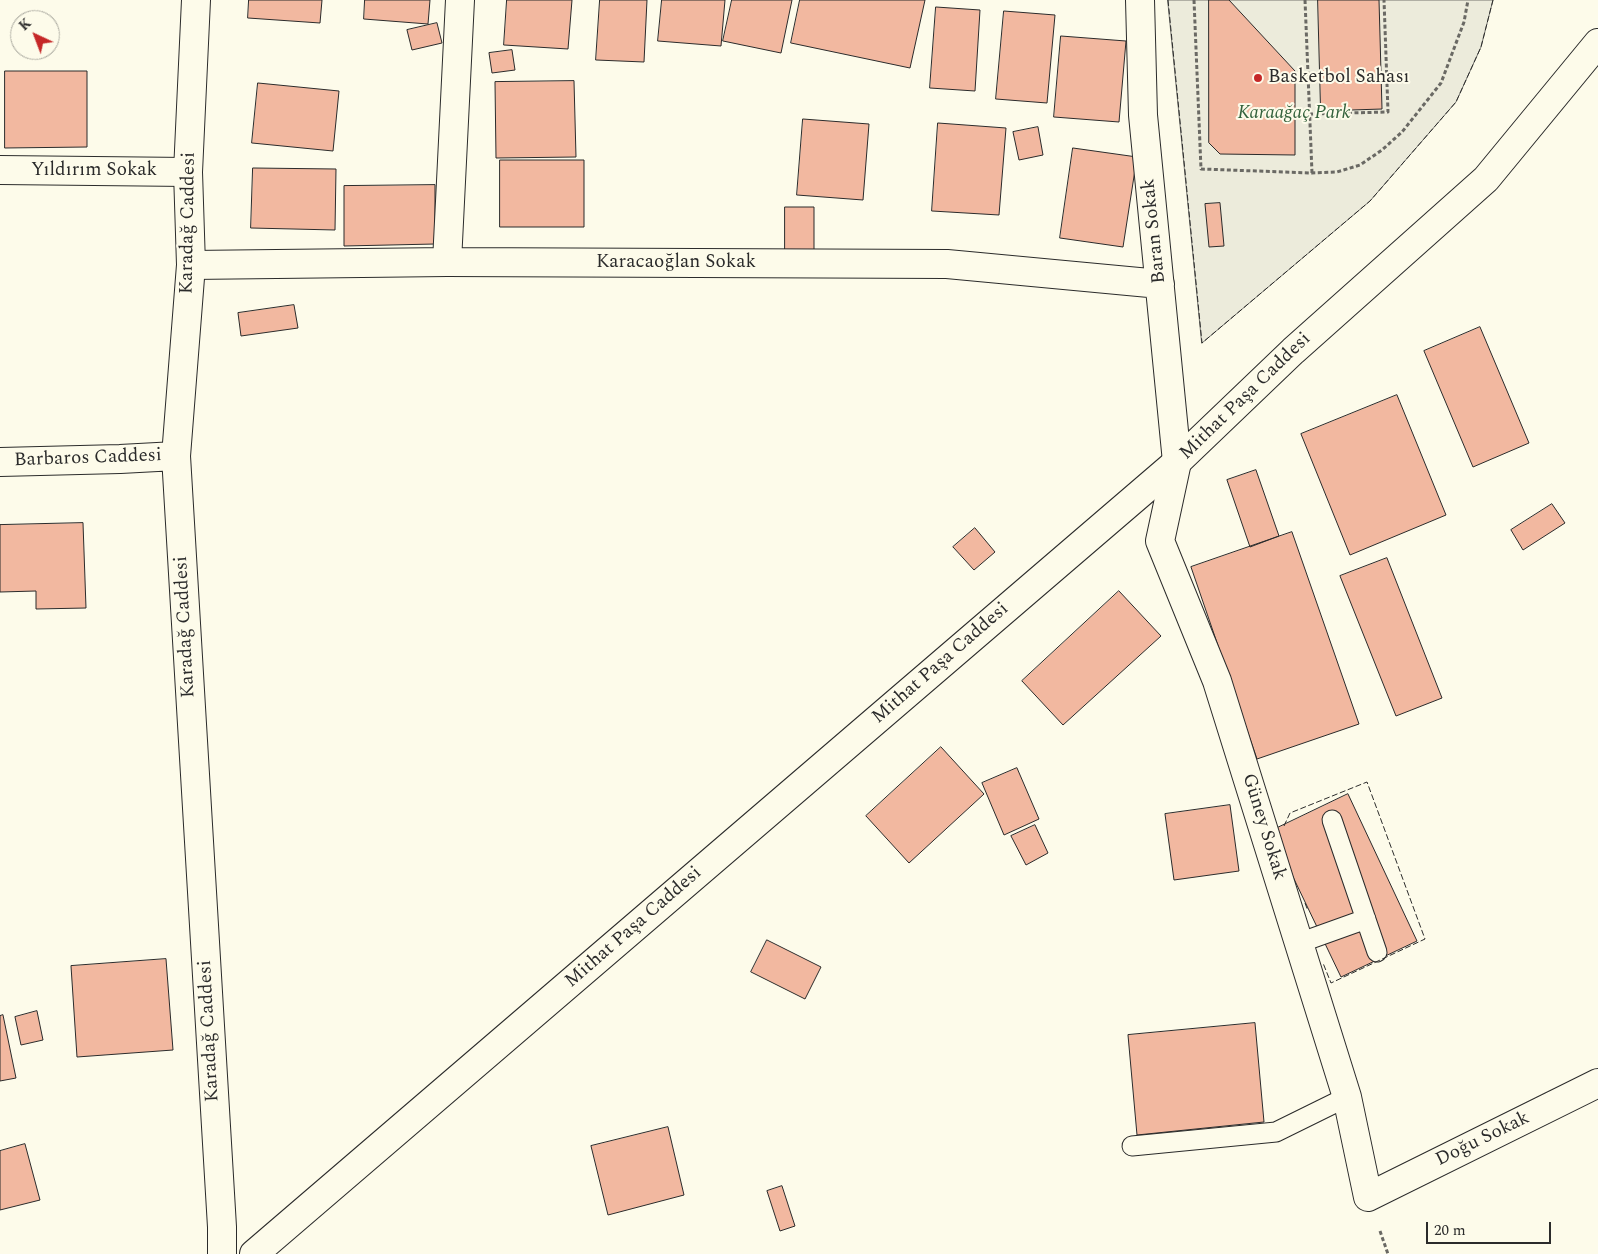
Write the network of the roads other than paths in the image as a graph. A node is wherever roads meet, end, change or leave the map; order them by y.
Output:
1 (196, 0) edge
2 (460, 0) edge
3 (1140, 0) edge
4 (1598, 43) edge
5 (0, 170) edge
6 (188, 172) junction
7 (447, 262) junction
8 (191, 265) junction
9 (1160, 284) junction
10 (176, 456) junction
11 (0, 462) edge
12 (1177, 462) junction
13 (1332, 820) dead end
14 (1366, 919) junction
15 (1299, 943) junction
16 (1377, 952) dead end
17 (1598, 1083) edge
18 (1347, 1097) junction
19 (1132, 1146) dead end
20 (1368, 1197) joint
21 (222, 1254) edge
22 (254, 1254) edge

1 - 6 street, Karadağ Caddesi
2 - 7 street
3 - 9 street, Baran Sokak
4 - 12 street, Mithat Paşa Caddesi
5 - 6 street, Yıldırım Sokak
6 - 8 street, Karadağ Caddesi
7 - 8 street, Karacaoğlan Sokak
7 - 9 street, Karacaoğlan Sokak
8 - 10 street, Karadağ Caddesi
9 - 12 street, Baran Sokak
10 - 11 street, Barbaros Caddesi
10 - 21 street, Karadağ Caddesi
12 - 15 street, Güney Sokak
12 - 22 street, Mithat Paşa Caddesi
13 - 14 lane
14 - 15 lane
14 - 16 lane
15 - 18 street, Güney Sokak
17 - 20 street, Doğu Sokak
18 - 19 lane
18 - 20 street, Güney Sokak

